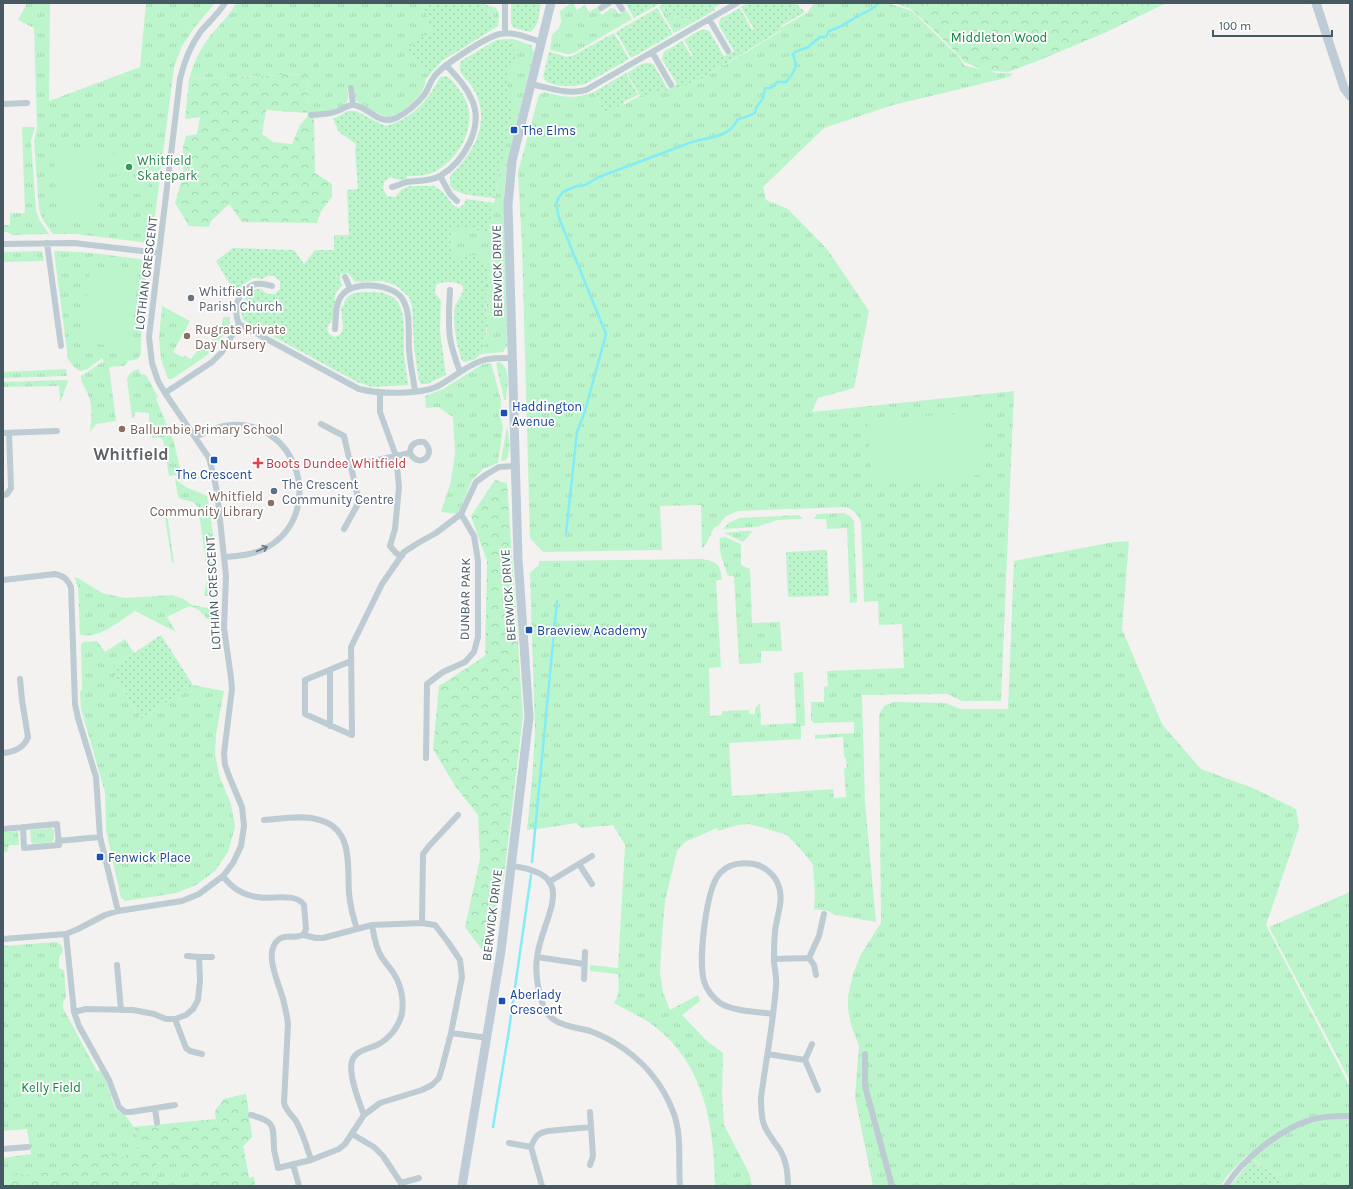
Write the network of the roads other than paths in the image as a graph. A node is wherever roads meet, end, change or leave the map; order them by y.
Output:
1 (226, 3) edge
2 (503, 3) edge
3 (551, 3) edge
4 (609, 3) edge
5 (618, 3) edge
6 (737, 3) edge
7 (1316, 3) edge
8 (601, 8) dead end
9 (622, 9) dead end
10 (709, 19) junction
11 (506, 33) junction
12 (541, 42) junction
13 (652, 52) junction
14 (728, 52) dead end
15 (446, 65) junction
16 (531, 84) junction
17 (671, 85) dead end
18 (351, 88) dead end
19 (1350, 96) edge
20 (27, 103) dead end
21 (3, 104) edge
22 (353, 105) junction
23 (311, 115) dead end
24 (440, 176) junction
25 (392, 188) dead end
26 (457, 201) dead end
27 (47, 243) junction
28 (3, 244) edge
29 (159, 253) junction
30 (345, 277) dead end
31 (272, 286) dead end
32 (350, 288) junction
33 (450, 290) dead end
34 (239, 324) junction
35 (335, 329) dead end
36 (61, 346) dead end
37 (512, 358) junction
38 (460, 372) junction
39 (415, 391) junction
40 (380, 392) junction
41 (165, 393) junction
42 (321, 424) dead end
43 (57, 432) dead end
44 (6, 433) edge
45 (195, 437) junction
46 (410, 453) dead end
47 (396, 456) junction
48 (350, 466) junction
49 (515, 466) junction
50 (3, 495) edge
51 (461, 514) junction
52 (344, 528) dead end
53 (402, 556) junction
54 (224, 557) junction
55 (3, 580) edge
56 (351, 661) junction
57 (330, 670) junction
58 (20, 678) dead end
59 (330, 726) junction
60 (3, 752) edge
61 (426, 758) dead end
62 (458, 815) dead end
63 (264, 820) dead end
64 (23, 827) junction
65 (3, 829) edge
66 (100, 837) junction
67 (58, 841) junction
68 (592, 856) dead end
69 (579, 864) junction
70 (511, 866) junction
71 (222, 876) junction
72 (550, 882) junction
73 (592, 884) dead end
74 (118, 911) junction
75 (824, 914) dead end
76 (422, 923) junction
77 (372, 925) junction
78 (357, 928) junction
79 (66, 934) junction
80 (303, 935) junction
81 (3, 939) edge
82 (585, 952) dead end
83 (187, 956) dead end
84 (212, 956) dead end
85 (199, 957) junction
86 (537, 957) junction
87 (809, 958) junction
88 (774, 960) junction
89 (584, 964) junction
90 (117, 965) dead end
91 (816, 975) dead end
92 (584, 979) dead end
93 (121, 1010) junction
94 (74, 1012) junction
95 (773, 1014) junction
96 (175, 1018) junction
97 (451, 1033) junction
98 (488, 1038) junction
99 (812, 1044) dead end
100 (202, 1054) dead end
101 (767, 1054) junction
102 (864, 1054) dead end
103 (805, 1060) junction
104 (818, 1090) dead end
105 (175, 1105) dead end
106 (156, 1108) junction
107 (590, 1112) dead end
108 (251, 1115) dead end
109 (364, 1115) junction
110 (1350, 1116) edge
111 (157, 1122) dead end
112 (591, 1127) junction
113 (352, 1134) junction
114 (509, 1143) dead end
115 (28, 1147) dead end
116 (531, 1147) junction
117 (3, 1149) edge
118 (311, 1160) junction
119 (293, 1164) junction
120 (590, 1165) dead end
121 (419, 1178) dead end
122 (401, 1184) edge
123 (299, 1186) edge
124 (462, 1186) edge
125 (542, 1186) edge
126 (680, 1186) edge
127 (788, 1186) edge
128 (892, 1186) edge
129 (1226, 1186) edge

1 - 29 street, LOTHIAN CRESCENT
2 - 11 street
3 - 12 street, BERWICK DRIVE
4 - 8 street
5 - 9 street
6 - 10 street
7 - 19 street
10 - 13 street
10 - 14 street
11 - 12 street
11 - 15 street
12 - 16 street, BERWICK DRIVE
13 - 16 street
13 - 17 street
15 - 22 street
15 - 24 street
16 - 37 street, BERWICK DRIVE
18 - 22 street
20 - 21 street
22 - 23 street
24 - 25 street
24 - 26 street
27 - 28 street
27 - 29 street
27 - 36 street
29 - 41 street, LOTHIAN CRESCENT
30 - 32 street
31 - 34 street
32 - 35 street
32 - 39 street
33 - 38 street
34 - 40 street
34 - 41 street
37 - 38 street
37 - 49 street, BERWICK DRIVE
38 - 39 street
39 - 40 street
40 - 47 street
41 - 45 street, LOTHIAN CRESCENT
42 - 48 street
43 - 44 street
44 - 50 street
45 - 54 street, LOTHIAN CRESCENT
54 -> 45 street
46 - 47 street
47 - 48 street
47 - 53 street
48 - 52 street
49 - 51 street
49 - 70 street, BERWICK DRIVE
51 - 53 street
51 - 61 street, DUNBAR PARK
53 - 56 street
54 - 71 street, LOTHIAN CRESCENT
55 - 66 street
56 - 57 street
56 - 59 street
57 - 59 street
57 - 59 street
58 - 60 street
62 - 76 street
63 - 78 street
64 - 65 street
64 - 67 street
64 - 67 street
66 - 67 street
66 - 74 street
68 - 69 street
69 - 72 street
69 - 73 street
70 - 72 street
70 - 98 street, BERWICK DRIVE
71 - 74 street, LOTHIAN CRESCENT
71 - 80 street
72 - 86 street
74 - 79 street, LOTHIAN CRESCENT
75 - 87 street
76 - 77 street
76 - 97 street
77 - 78 street
77 - 109 street
78 - 80 street
79 - 81 street, LOTHIAN CRESCENT
79 - 94 street
80 - 118 street
82 - 89 street
83 - 85 street
84 - 85 street
85 - 96 street
86 - 89 street
86 - 126 street
87 - 88 street
87 - 91 street
88 - 95 street
88 - 95 street
89 - 92 street
90 - 93 street
93 - 94 street
93 - 96 street
94 - 106 street
95 - 101 street
96 - 100 street
97 - 98 street
97 - 109 street
98 - 124 street, BERWICK DRIVE
99 - 103 street
101 - 103 street
101 - 127 street
102 - 128 street
103 - 104 street
105 - 106 street
106 - 111 street
107 - 112 street
108 - 119 street
109 - 113 street
110 - 129 street
112 - 116 street
112 - 120 street
113 - 118 street
113 - 122 street
114 - 116 street
115 - 117 street
116 - 125 street
118 - 119 street
119 - 123 street
121 - 122 street

